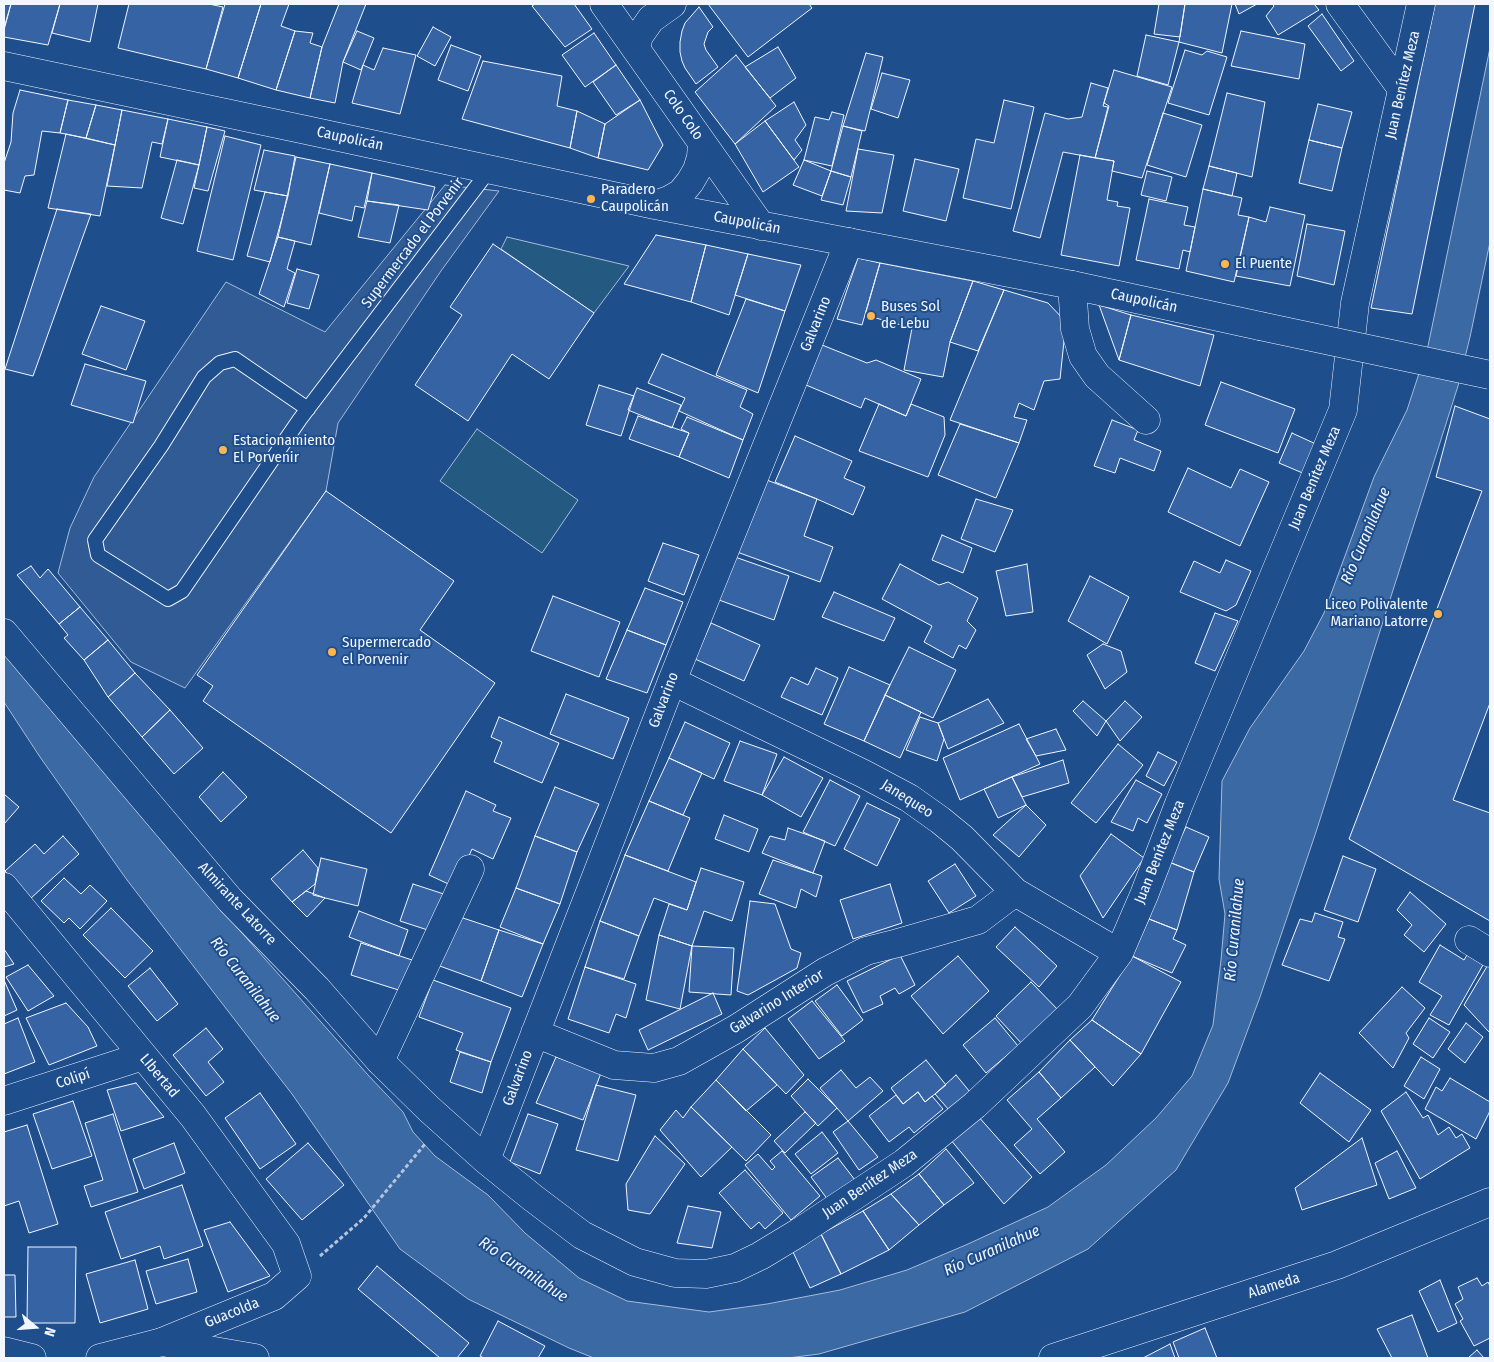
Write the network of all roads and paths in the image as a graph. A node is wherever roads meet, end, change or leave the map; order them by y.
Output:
1 (604, 4) edge
2 (672, 4) edge
3 (1340, 4) edge
4 (1421, 4) edge
5 (636, 46) junction
6 (4, 66) edge
7 (1402, 89) junction
8 (702, 143) junction
9 (490, 169) junction
10 (655, 205) junction
11 (761, 226) junction
12 (849, 242) junction
13 (1072, 285) junction
14 (1490, 375) edge
15 (308, 408) junction
16 (1146, 420) dead end
17 (4, 633) edge
18 (672, 681) junction
19 (470, 869) dead end
20 (4, 887) edge
21 (1015, 892) junction
22 (1119, 953) junction
23 (535, 1033) junction
24 (143, 1056) junction
25 (380, 1061) junction
26 (4, 1101) edge
27 (427, 1142) dead end
28 (486, 1160) junction
29 (1490, 1202) edge
30 (297, 1276) junction
31 (162, 1342) junction
32 (4, 1351) edge
33 (32, 1358) edge
34 (100, 1358) edge
35 (256, 1358) edge
36 (1053, 1358) edge

1 - 5 street, Colo Colo
2 - 5 street
3 - 7 street
4 - 7 street, Juan Benítez Meza
5 - 8 street, Colo Colo
6 - 9 street, Caupolicán
7 - 22 street, Juan Benítez Meza
8 - 10 street
8 - 11 street, Colo Colo
9 - 10 street, Caupolicán
9 - 15 lane, Supermercado el Porvenir
10 - 11 street, Caupolicán
11 - 12 street, Caupolicán
12 - 13 street, Caupolicán
12 - 18 street, Galvarino
13 - 14 street, Caupolicán, bridge
13 - 16 street
15 - 15 lane, Supermercado el Porvenir
17 - 25 street, Almirante Latorre
18 - 21 street, Janequeo
18 - 23 street, Galvarino
19 - 25 street
20 - 24 street, LIbertad
21 - 22 street, Janequeo
21 - 23 street, Galvarino Interior
22 - 28 street, Juan Benítez Meza
23 - 28 street, Galvarino
24 - 26 street, Colipí
24 - 30 street, LIbertad
25 - 28 street, Almirante Latorre
27 - 30 path
29 - 36 street, Alameda
30 - 31 street, Guacolda
31 - 34 street, Guacolda
31 - 35 street, Guacolda
32 - 33 street

